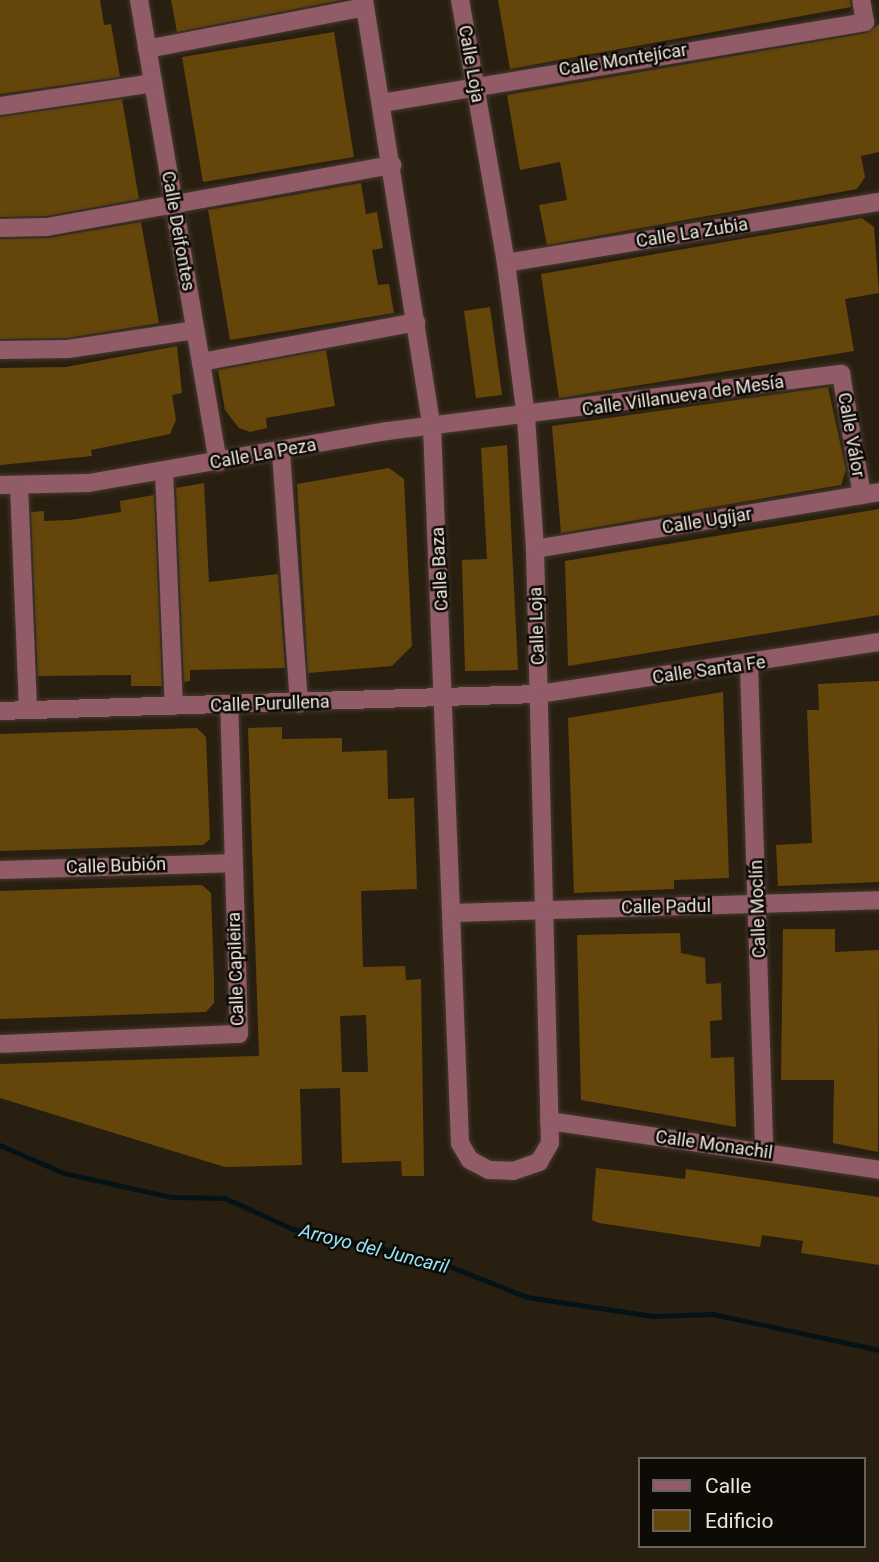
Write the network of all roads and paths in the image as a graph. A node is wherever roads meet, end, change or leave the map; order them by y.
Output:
1 (139, 0) edge
2 (460, 0) edge
3 (861, 0) edge
4 (364, 4) edge
5 (147, 49) junction
6 (153, 83) junction
7 (474, 83) junction
8 (382, 103) junction
9 (0, 106) edge
10 (392, 165) junction
11 (879, 202) edge
12 (174, 204) junction
13 (0, 228) edge
14 (506, 263) junction
15 (416, 322) junction
16 (195, 330) junction
17 (0, 351) edge
18 (201, 362) junction
19 (841, 374) joint
20 (526, 417) junction
21 (432, 427) junction
22 (281, 452) junction
23 (218, 462) junction
24 (164, 471) junction
25 (0, 485) edge
26 (19, 485) junction
27 (870, 494) edge
28 (535, 549) junction
29 (879, 642) edge
30 (749, 665) junction
31 (539, 695) junction
32 (445, 698) junction
33 (299, 703) junction
34 (174, 706) junction
35 (229, 706) junction
36 (29, 710) junction
37 (0, 711) edge
38 (231, 863) junction
39 (0, 870) edge
40 (879, 900) edge
41 (758, 905) junction
42 (545, 909) junction
43 (453, 913) junction
44 (0, 1044) edge
45 (549, 1121) junction
46 (460, 1143) joint
47 (764, 1152) junction
48 (879, 1170) edge

1 - 5 street, Calle Deifontes
2 - 7 street, Calle Loja
3 - 7 street, Calle Montejícar
4 - 5 street
4 - 8 street, Calle Baza
5 - 6 street, Calle Deifontes
6 - 9 street
6 - 12 street, Calle Deifontes
7 - 8 street, Calle Montejícar
7 - 14 street, Calle Loja
8 - 10 street, Calle Baza
10 - 12 street
10 - 15 street, Calle Baza
11 - 14 street, Calle La Zubia
12 - 13 street
12 - 16 street, Calle Deifontes
14 - 20 street, Calle Loja
15 - 18 street
15 - 21 street, Calle Baza
16 - 17 street
16 - 18 street, Calle Deifontes
18 - 23 street, Calle Deifontes
19 - 20 street, Calle Villanueva de Mesía
19 - 27 street, Calle Válor
20 - 21 street, Calle La Peza
20 - 28 street, Calle Loja
21 - 22 street, Calle La Peza
21 - 32 street, Calle Baza
22 - 23 street, Calle La Peza
22 - 33 street
23 - 24 street, Calle La Peza
24 - 26 street, Calle La Peza
24 - 34 street
25 - 26 street, Calle La Peza
26 - 36 street
27 - 28 street, Calle Ugíjar
28 - 31 street, Calle Loja
29 - 30 street, Calle Santa Fe
30 - 31 street, Calle Santa Fe
30 - 41 street, Calle Moclín
31 - 32 street, Calle Purullena
31 - 42 street, Calle Loja
32 - 33 street, Calle Purullena
32 - 43 street, Calle Baza
33 - 35 street, Calle Purullena
34 - 35 street, Calle Purullena
34 - 36 street, Calle Purullena
35 - 38 street, Calle Capileira
36 - 37 street, Calle Purullena
38 - 39 street, Calle Bubión
38 - 44 street, Calle Capileira
40 - 41 street, Calle Padul
41 - 42 street, Calle Padul
41 - 47 street, Calle Moclín
42 - 43 street, Calle Padul
42 - 45 street, Calle Loja
43 - 46 street, Calle Baza
45 - 46 street, Calle Loja
45 - 47 street, Calle Monachil
47 - 48 street, Calle Monachil

